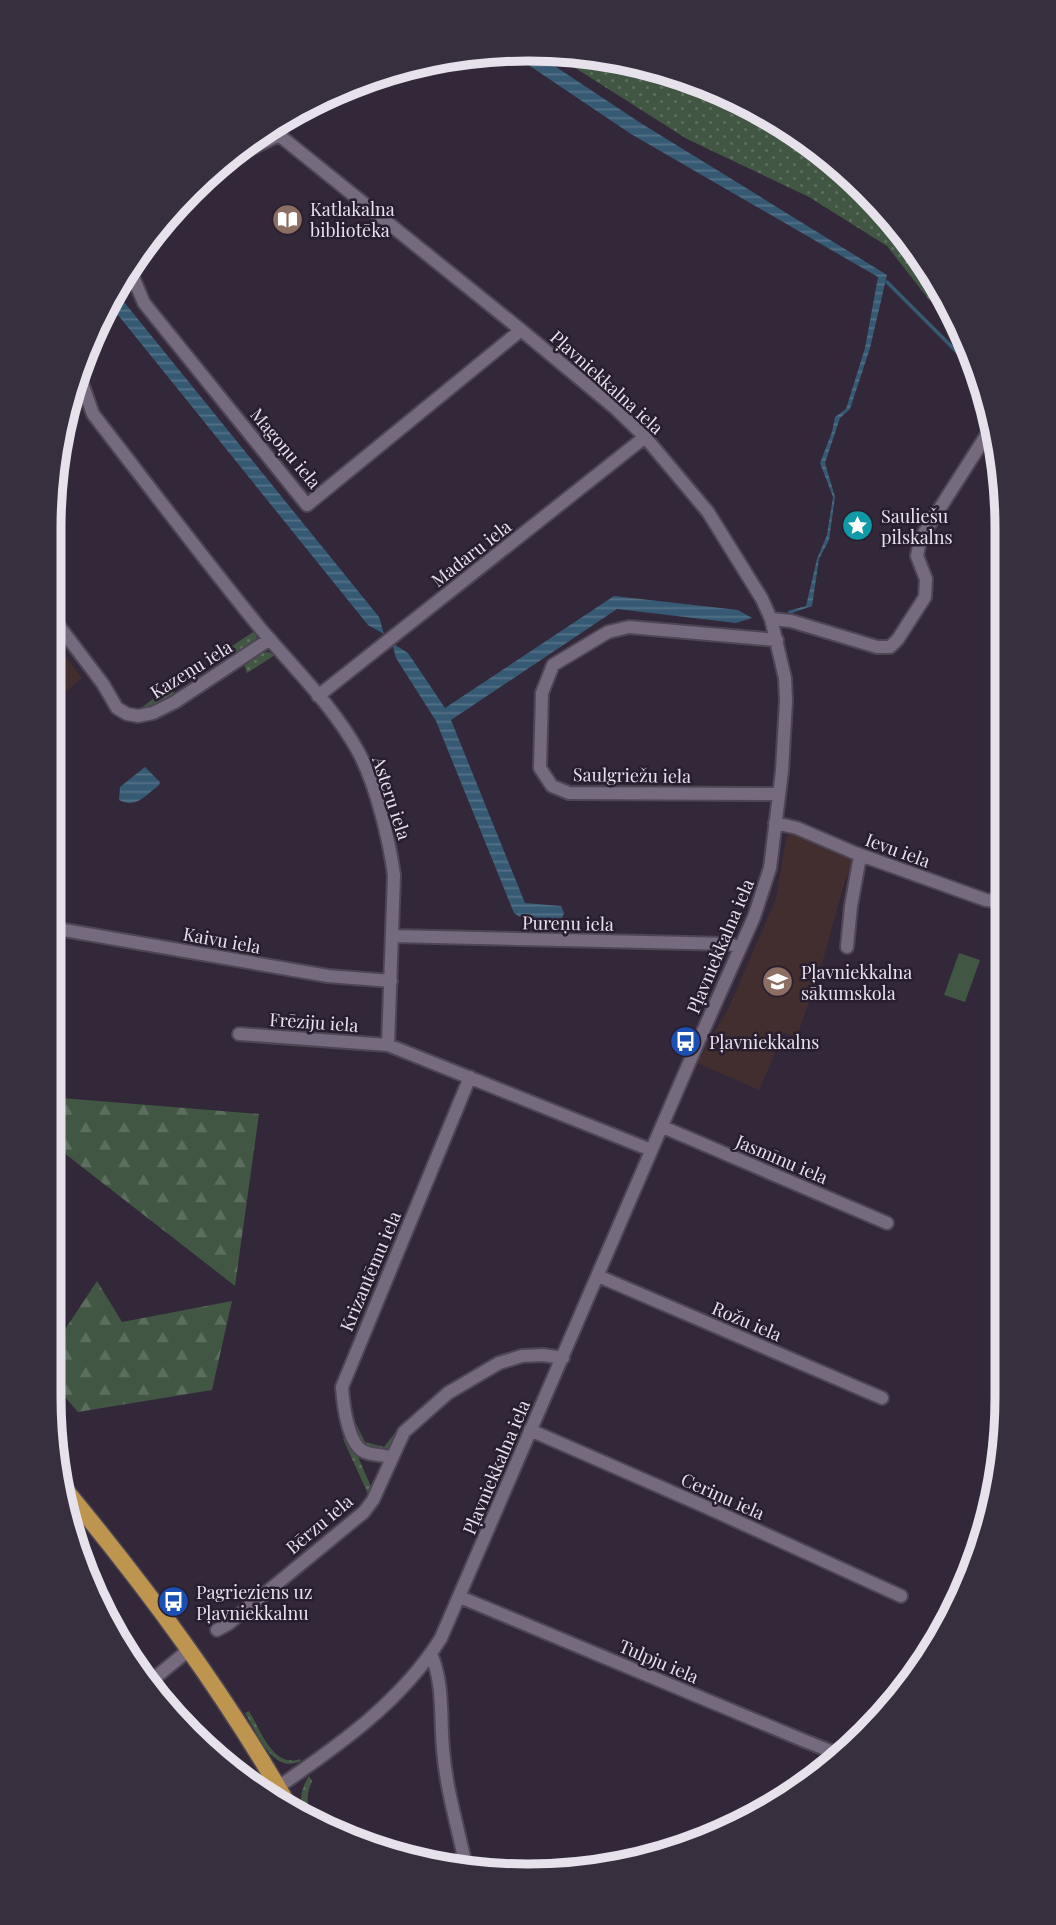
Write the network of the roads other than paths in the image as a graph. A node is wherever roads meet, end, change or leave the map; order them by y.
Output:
1 (278, 134) edge
2 (134, 279) edge
3 (522, 330) junction
4 (83, 387) edge
5 (986, 436) edge
6 (645, 437) junction
7 (771, 619) junction
8 (61, 629) edge
9 (270, 639) junction
10 (777, 640) junction
11 (318, 696) junction
12 (779, 794) junction
13 (775, 822) junction
14 (864, 857) junction
15 (995, 901) edge
16 (61, 929) edge
17 (394, 936) junction
18 (848, 947) dead end
19 (740, 948) junction
20 (391, 981) junction
21 (239, 1034) dead end
22 (388, 1045) junction
23 (470, 1077) junction
24 (663, 1127) junction
25 (651, 1150) junction
26 (887, 1223) dead end
27 (598, 1276) junction
28 (563, 1358) junction
29 (882, 1398) dead end
30 (530, 1430) junction
31 (392, 1458) junction
32 (72, 1498) edge
33 (901, 1596) dead end
34 (460, 1597) junction
35 (217, 1630) dead end
36 (190, 1649) junction
37 (431, 1654) junction
38 (155, 1677) edge
39 (833, 1751) edge
40 (278, 1787) junction
41 (281, 1792) edge
42 (465, 1860) edge

1 - 3 street, Pļavniekkalna iela
2 - 3 street, Magoņu iela
3 - 6 street, Pļavniekkalna iela
4 - 9 street, Asteru iela
5 - 7 street
6 - 7 street, Pļavniekkalna iela
6 - 11 street, Madaru iela
7 - 10 street, Pļavniekkalna iela
8 - 9 street, Kazeņu iela
9 - 11 street, Asteru iela
10 - 12 street, Pļavniekkalna iela
10 - 12 street, Saulgriežu iela
11 - 17 street, Asteru iela
12 - 13 street, Pļavniekkalna iela
13 - 14 street, Ievu iela
13 - 19 street, Pļavniekkalna iela
14 - 15 street, Ievu iela
14 - 18 street
16 - 20 street, Kaivu iela
17 - 19 street, Pureņu iela
17 - 20 street, Asteru iela
19 - 24 street, Pļavniekkalna iela
20 - 22 street, Asteru iela
21 - 22 street, Frēziju iela
22 - 23 street
23 - 25 street
23 - 31 street, Krizantēmu iela
24 - 25 street, Pļavniekkalna iela
24 - 26 street, Jasmīnu iela
25 - 27 street, Pļavniekkalna iela
27 - 28 street, Pļavniekkalna iela
27 - 29 street, Rožu iela
28 - 30 street, Pļavniekkalna iela
28 - 31 street, Bērzu iela
30 - 33 street, Ceriņu iela
30 - 34 street, Pļavniekkalna iela
31 - 35 street, Bērzu iela
32 - 36 main road
34 - 37 street, Pļavniekkalna iela
34 - 39 street, Tulpju iela
36 - 38 street
36 - 40 main road
37 - 40 street, Pļavniekkalna iela
37 - 42 street
40 - 41 main road

